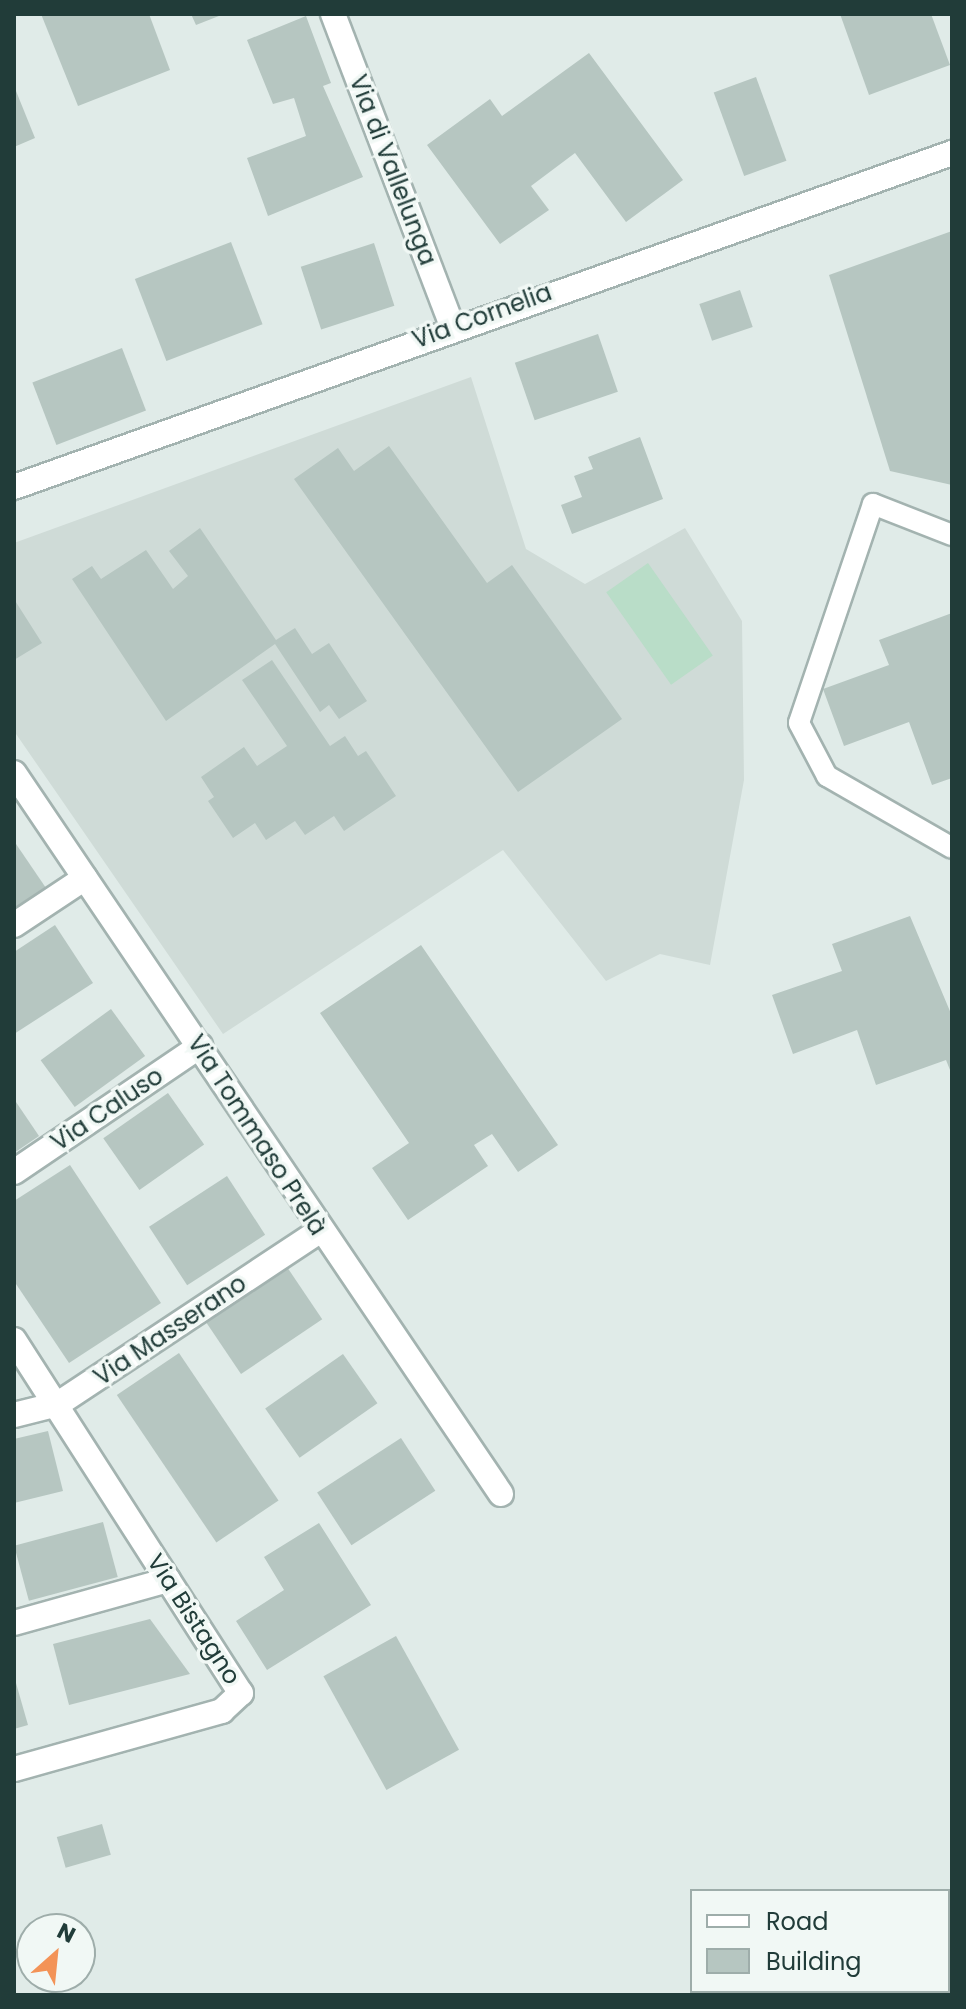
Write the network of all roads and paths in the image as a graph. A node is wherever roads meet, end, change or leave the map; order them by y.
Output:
1 (333, 14) edge
2 (952, 153) edge
3 (452, 326) junction
4 (14, 487) edge
5 (952, 535) edge
6 (14, 773) edge
7 (952, 848) edge
8 (85, 878) junction
9 (14, 925) edge
10 (200, 1046) junction
11 (14, 1172) edge
12 (319, 1231) junction
13 (14, 1340) edge
14 (58, 1404) junction
15 (14, 1415) edge
16 (501, 1494) dead end
17 (168, 1580) junction
18 (14, 1623) edge
19 (14, 1769) edge

1 - 3 street, Via di Vallelunga
2 - 3 street, Via Cornelia
3 - 4 street, Via Cornelia
5 - 7 lane
6 - 8 street, Via Tommaso Prelà
8 - 9 street
8 - 10 street, Via Tommaso Prelà
10 - 11 street, Via Caluso
10 - 12 street, Via Tommaso Prelà
12 - 14 street, Via Masserano
12 - 16 street, Via Tommaso Prelà
13 - 14 street, Via Bistagno
14 - 15 street, Via Masserano
14 - 17 street, Via Bistagno
17 - 18 street
17 - 19 street, Via Bistagno

